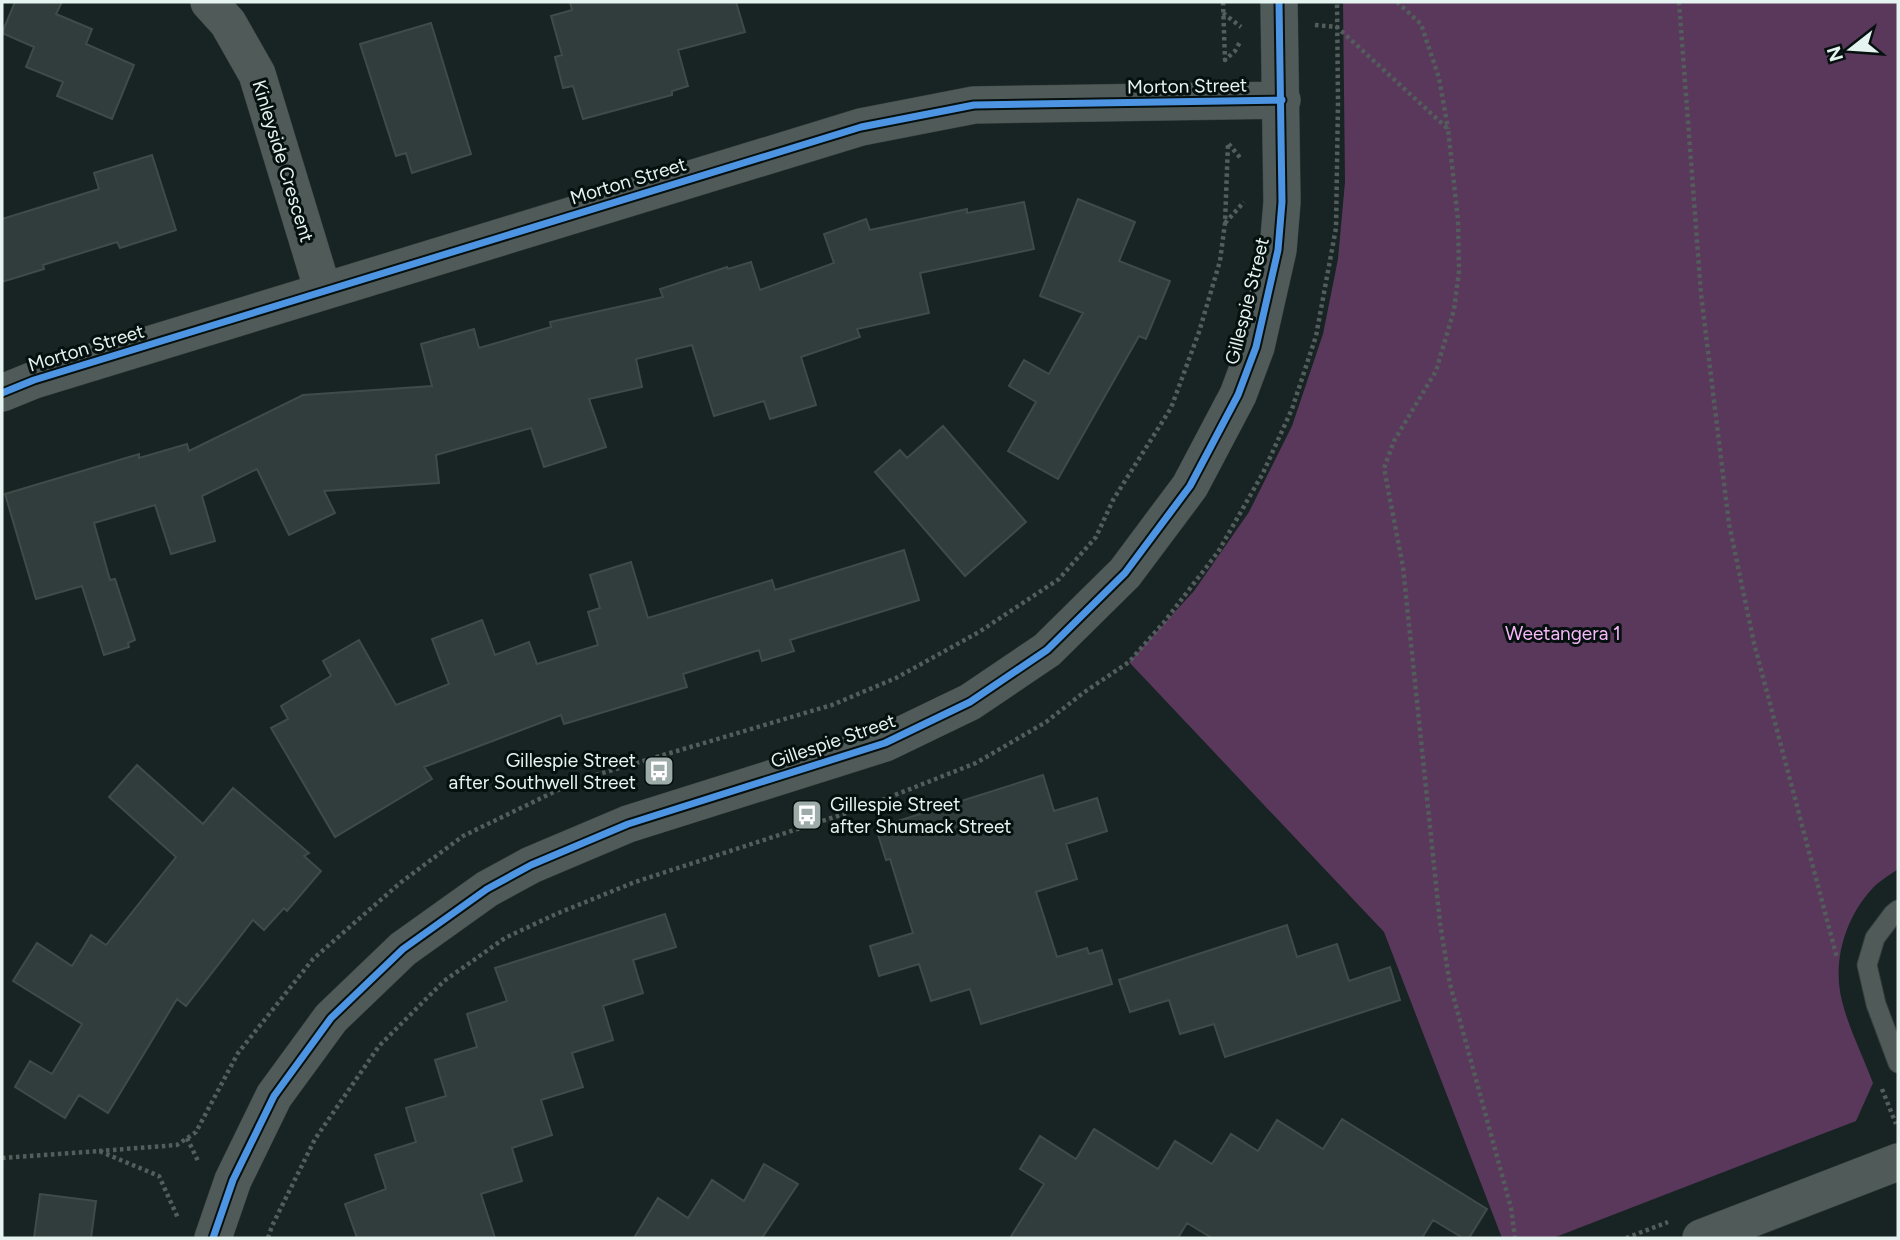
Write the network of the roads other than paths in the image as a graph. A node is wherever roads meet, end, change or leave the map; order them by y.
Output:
1 (209, 2) edge
2 (1279, 12) edge
3 (1282, 100) junction
4 (323, 291) junction
5 (2, 393) edge
6 (1898, 910) edge
7 (1898, 1063) edge
8 (1898, 1162) edge
9 (213, 1238) edge
10 (1701, 1238) edge

1 - 4 street, Kinleyside Crescent
2 - 3 street, Gillespie Street
3 - 4 street, Morton Street
3 - 9 street, Gillespie Street
4 - 5 street, Morton Street
6 - 7 lane
8 - 10 street

